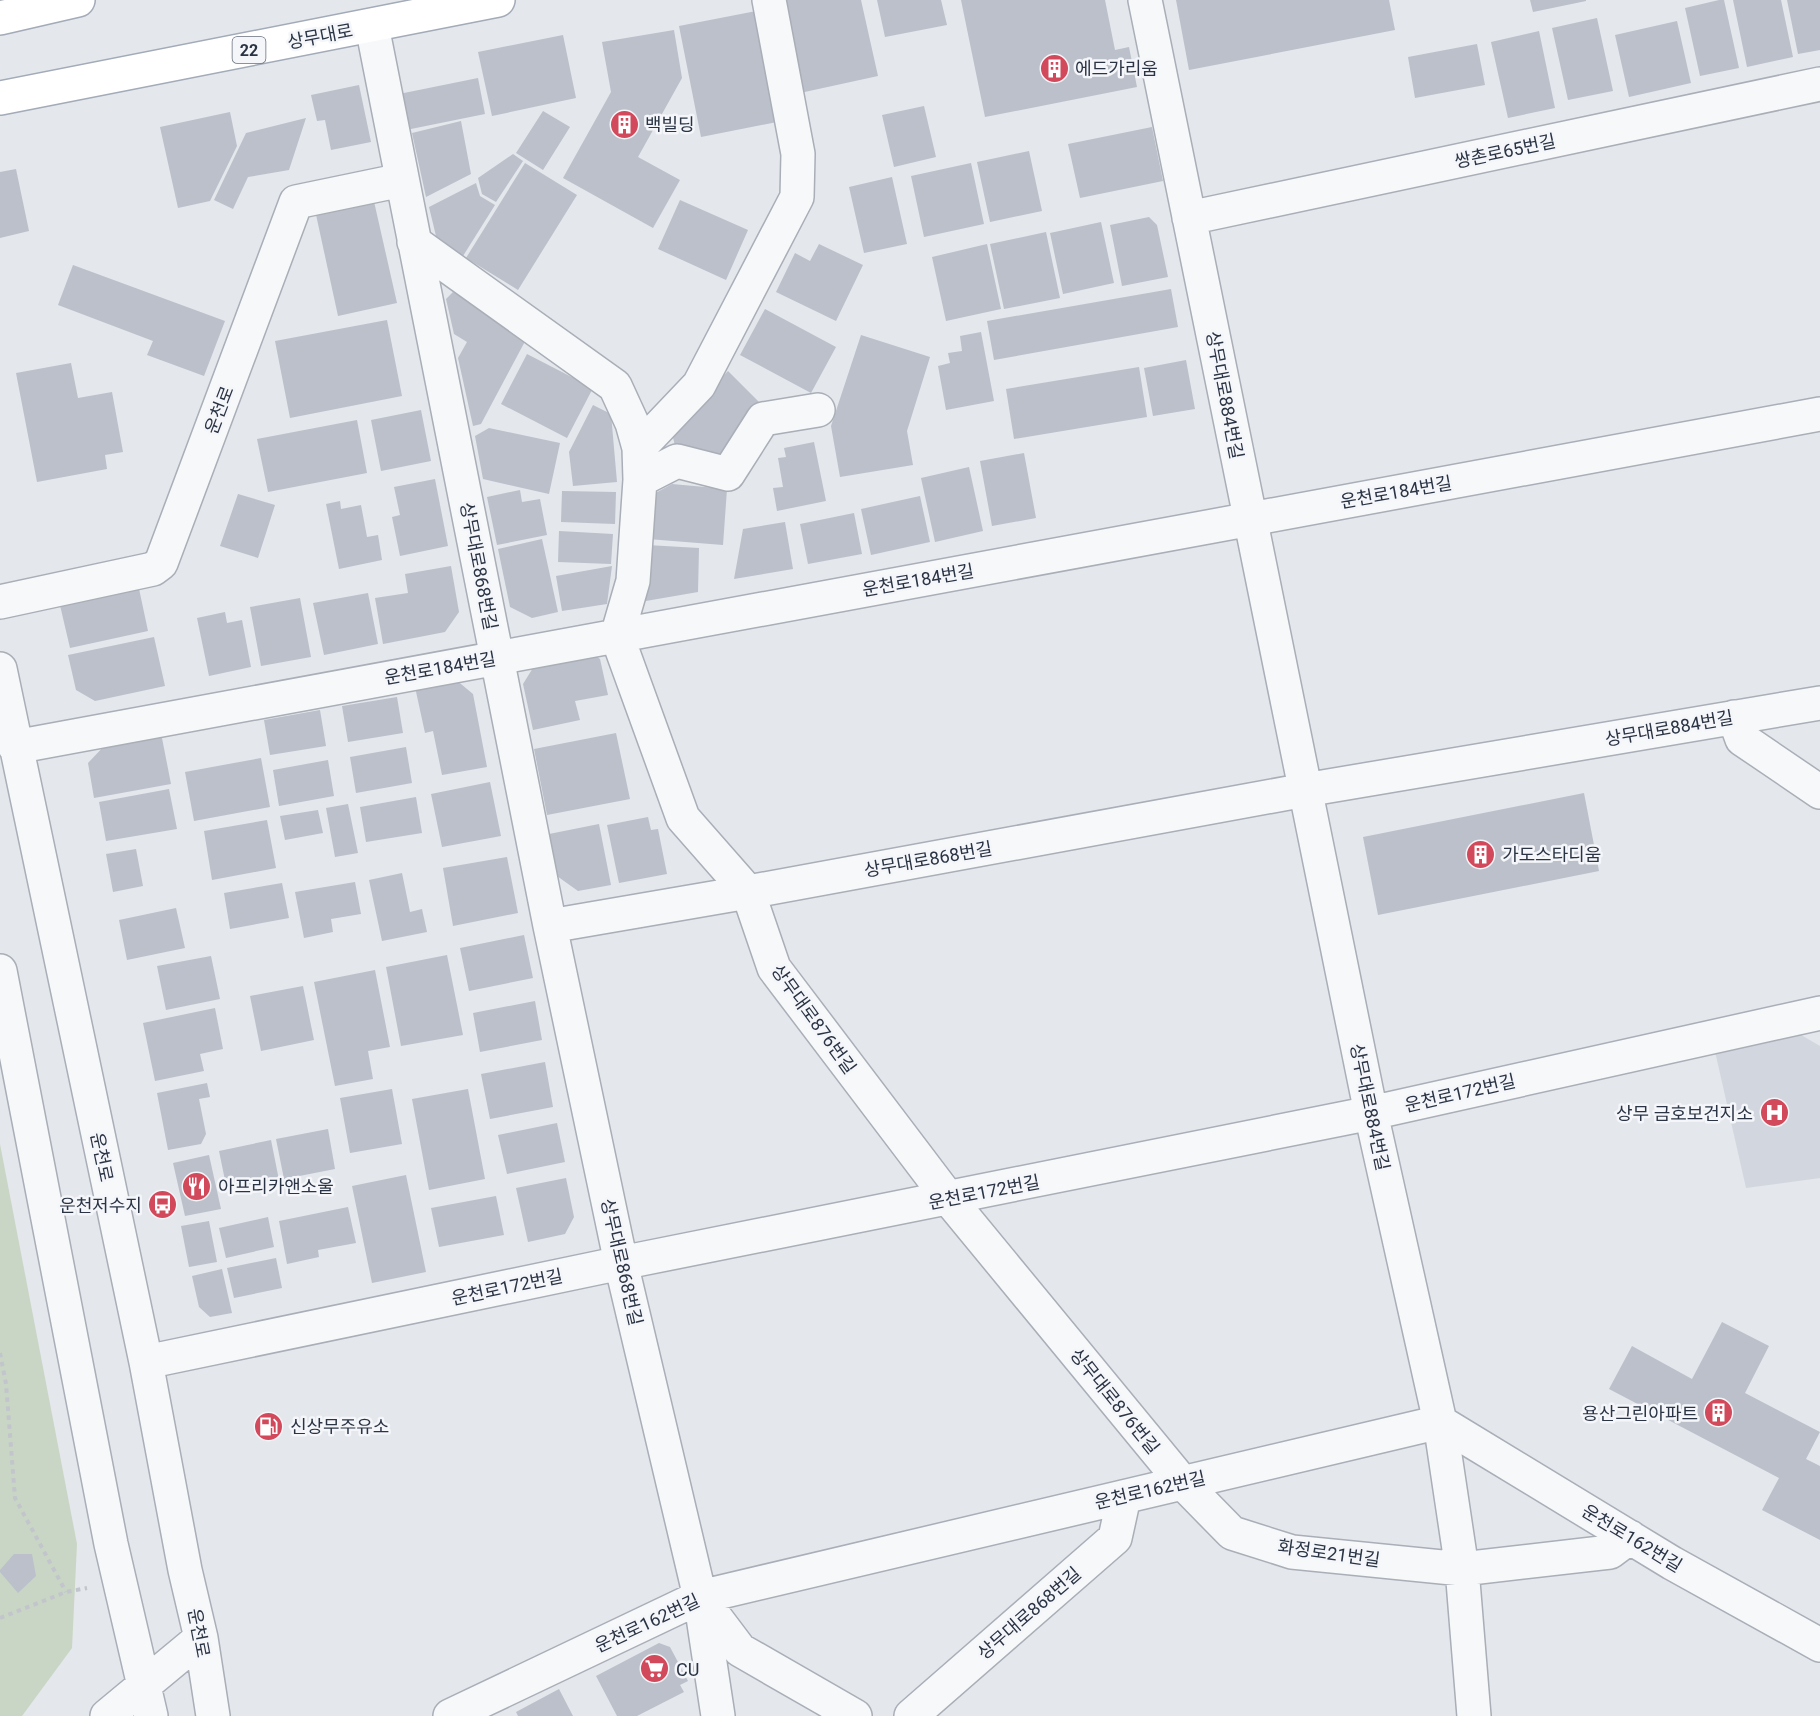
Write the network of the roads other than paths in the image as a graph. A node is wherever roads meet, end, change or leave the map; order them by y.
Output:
1 (78, 0) edge
2 (498, 0) edge
3 (769, 0) edge
4 (1145, 0) edge
5 (0, 18) edge
6 (372, 26) junction
7 (1820, 84) edge
8 (0, 98) edge
9 (402, 180) junction
10 (1189, 218) junction
11 (414, 242) junction
12 (818, 410) dead end
13 (1820, 414) edge
14 (640, 464) junction
15 (1250, 519) junction
16 (0, 602) edge
17 (617, 636) junction
18 (497, 658) junction
19 (0, 669) edge
20 (1820, 703) edge
21 (1734, 717) junction
22 (15, 747) junction
23 (1305, 790) junction
24 (1820, 792) edge
25 (748, 892) junction
26 (550, 926) junction
27 (0, 971) edge
28 (1813, 1021) edge
29 (1371, 1113) junction
30 (949, 1199) junction
31 (621, 1263) junction
32 (146, 1362) junction
33 (1440, 1422) junction
34 (1182, 1482) junction
35 (1124, 1497) junction
36 (1630, 1537) junction
37 (1462, 1569) junction
38 (700, 1597) junction
39 (201, 1638) junction
40 (1820, 1646) edge
41 (148, 1701) edge
42 (107, 1716) edge
43 (213, 1716) edge
44 (450, 1716) edge
45 (718, 1716) edge
46 (855, 1716) edge
47 (911, 1716) edge
48 (1474, 1716) edge

1 - 5 main road
2 - 6 main road, 상무대로 / 22
3 - 14 street
4 - 10 street, 상무대로884번길
6 - 8 main road, 상무대로 / 22
6 - 9 street, 상무대로868번길
7 - 10 street, 쌍촌로65번길
9 - 11 street, 상무대로868번길
9 - 16 street, 운천로
10 - 15 street, 상무대로884번길
11 - 14 street
11 - 18 street, 상무대로868번길
12 - 14 street
13 - 15 street, 운천로184번길
14 - 17 street
15 - 17 street, 운천로184번길
15 - 23 street, 상무대로884번길
17 - 18 street, 운천로184번길
17 - 25 street, 상무대로876번길
18 - 22 street, 운천로184번길
18 - 26 street, 상무대로868번길
19 - 22 street, 운천로
20 - 21 street, 상무대로884번길
21 - 23 street, 상무대로884번길
21 - 24 street
22 - 32 street, 운천로
23 - 25 street, 상무대로868번길
23 - 29 street, 상무대로884번길
25 - 26 street, 상무대로868번길
25 - 30 street, 상무대로876번길
26 - 31 street, 상무대로868번길
27 - 41 street
28 - 29 street, 운천로172번길
29 - 30 street, 운천로172번길
29 - 33 street, 상무대로884번길
30 - 31 street, 운천로172번길
30 - 34 street, 상무대로876번길
31 - 32 street, 운천로172번길
31 - 38 street, 상무대로868번길
32 - 39 street, 운천로
33 - 34 street, 운천로162번길
33 - 36 street, 운천로162번길
33 - 37 street
34 - 35 street, 운천로162번길
34 - 37 street, 화정로21번길
35 - 38 street, 운천로162번길
35 - 47 street, 상무대로868번길
36 - 37 street, 화정로21번길
36 - 40 street, 운천로162번길
37 - 48 street
38 - 44 street, 운천로162번길
38 - 45 street, 상무대로868번길
38 - 46 street, 상무대로868번길
39 - 41 street
39 - 43 street, 운천로
41 - 42 street

